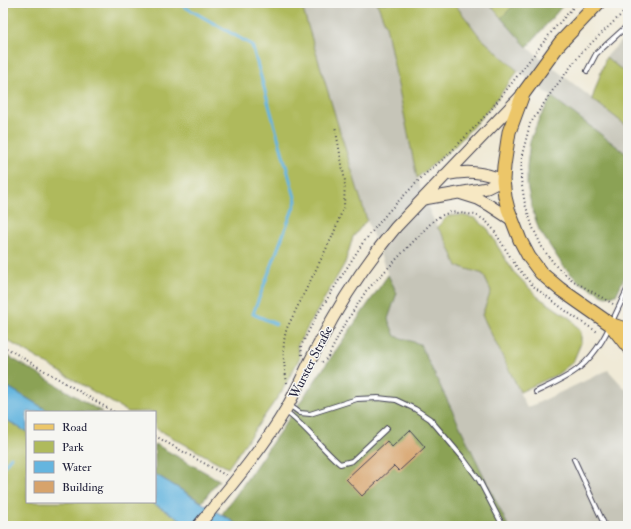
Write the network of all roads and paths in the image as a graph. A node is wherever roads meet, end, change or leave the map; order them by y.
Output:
1 (598, 3) edge
2 (625, 11) dead end
3 (628, 25) edge
4 (587, 71) dead end
5 (523, 94) junction
6 (335, 126) dead end
7 (445, 175) junction
8 (504, 180) junction
9 (458, 193) junction
10 (424, 199) junction
11 (512, 220) junction
12 (628, 288) edge
13 (618, 307) junction
14 (610, 324) junction
15 (628, 330) edge
16 (604, 336) junction
17 (3, 346) edge
18 (628, 347) edge
19 (319, 364) dead end
20 (296, 392) junction
21 (536, 392) dead end
22 (287, 408) junction
23 (112, 411) edge
24 (387, 428) dead end
25 (156, 437) edge
26 (574, 459) dead end
27 (234, 482) junction
28 (198, 526) edge
29 (503, 526) edge
30 (606, 526) edge

1 - 5 main road, Wurster Straße
2 - 13 path
3 - 4 lane
5 - 7 main road, Wurster Straße
5 - 8 main road, Wurster Straße
6 - 20 path
7 - 8 main road
7 - 10 main road, Wurster Straße
8 - 9 main road
8 - 11 main road, Wurster Straße
9 - 10 main road
9 - 11 main road
10 - 20 main road, Wurster Straße
11 - 14 main road, Wurster Straße
12 - 13 lane
13 - 14 lane
14 - 15 main road
14 - 16 lane
14 - 18 main road
16 - 19 path
16 - 21 lane
17 - 23 path
20 - 22 main road, Wurster Straße
22 - 24 lane
22 - 27 main road, Wurster Straße
22 - 29 lane
25 - 27 path
26 - 30 lane
27 - 28 main road, Wurster Straße

